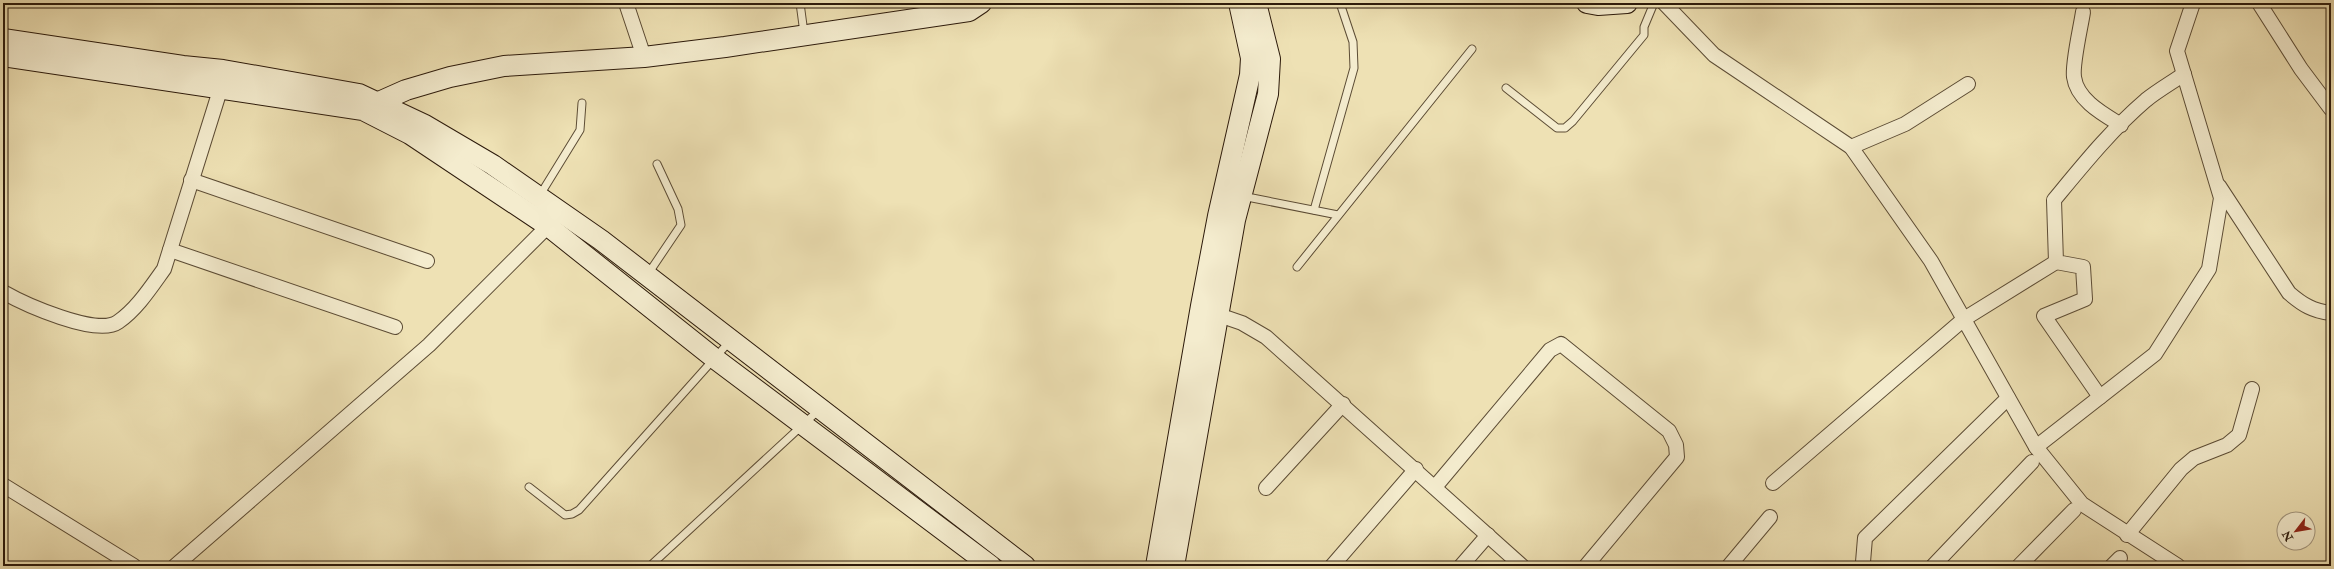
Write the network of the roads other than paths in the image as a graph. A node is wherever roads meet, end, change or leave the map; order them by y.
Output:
1 (626, 3) edge
2 (800, 3) edge
3 (981, 3) edge
4 (1239, 3) edge
5 (1256, 3) edge
6 (1340, 3) edge
7 (1587, 3) edge
8 (1627, 3) edge
9 (1654, 3) edge
10 (1664, 3) edge
11 (2193, 3) edge
12 (2259, 3) edge
13 (2083, 12) dead end
14 (804, 35) junction
15 (3, 39) edge
16 (1472, 49) dead end
17 (3, 56) edge
18 (644, 57) junction
19 (100, 63) junction
20 (2184, 74) junction
21 (1968, 84) dead end
22 (221, 87) junction
23 (1506, 88) dead end
24 (582, 103) dead end
25 (370, 106) junction
26 (2331, 108) edge
27 (2121, 125) junction
28 (1851, 147) junction
29 (657, 164) dead end
30 (191, 180) junction
31 (2215, 180) junction
32 (1241, 196) junction
33 (538, 197) junction
34 (1314, 210) junction
35 (1338, 215) junction
36 (555, 220) junction
37 (170, 250) junction
38 (427, 261) dead end
39 (2056, 262) junction
40 (1297, 267) dead end
41 (647, 276) junction
42 (3, 292) edge
43 (1209, 311) junction
44 (2331, 314) edge
45 (1964, 319) junction
46 (395, 327) dead end
47 (730, 341) junction
48 (714, 358) junction
49 (2252, 389) dead end
50 (2100, 397) junction
51 (2008, 398) junction
52 (1343, 404) junction
53 (820, 409) junction
54 (803, 425) junction
55 (2036, 447) junction
56 (2032, 462) dead end
57 (1416, 469) junction
58 (1773, 483) dead end
59 (3, 485) edge
60 (529, 487) dead end
61 (1436, 487) junction
62 (1266, 488) dead end
63 (2074, 510) dead end
64 (1770, 516) dead end
65 (1488, 535) junction
66 (2127, 535) junction
67 (1863, 565) edge
68 (134, 566) edge
69 (175, 566) edge
70 (650, 566) edge
71 (991, 566) edge
72 (1025, 566) edge
73 (1156, 566) edge
74 (1174, 566) edge
75 (1332, 566) edge
76 (1461, 566) edge
77 (1522, 566) edge
78 (1586, 566) edge
79 (1729, 566) edge
80 (1933, 566) edge
81 (2019, 566) edge
82 (2178, 566) edge

1 - 18 street
2 - 14 lane
3 - 14 street
4 - 43 street
5 - 32 street
6 - 34 lane
7 - 8 street
9 - 23 lane
10 - 28 street
11 - 20 street
12 - 26 street
13 - 27 street
14 - 18 street
15 - 19 street
16 - 35 lane
17 - 19 street
18 - 25 street
19 - 22 street
19 - 25 street
20 - 27 street
20 - 31 street
21 - 28 street
22 - 25 street
22 - 30 street
24 - 33 lane
25 - 33 street
25 - 36 street
27 - 39 street
28 - 45 street
29 - 41 lane
30 - 37 street
30 - 38 street
31 - 44 street
31 - 50 street
32 - 34 lane
32 - 43 street
33 - 36 street
34 - 35 lane
35 - 40 lane
36 - 41 street
36 - 48 street
36 - 69 street
37 - 42 street
37 - 46 street
39 - 45 street
39 - 50 street
41 - 47 street
43 - 52 street
43 - 73 street
43 - 74 street
45 - 51 street
45 - 58 street
47 - 48 lane
47 - 53 street
48 - 54 street
48 - 60 lane
49 - 66 street
50 - 55 street
51 - 55 street
51 - 67 street
52 - 57 street
52 - 62 street
53 - 54 lane
53 - 72 street
54 - 70 lane
54 - 71 street
55 - 66 street
56 - 80 street
57 - 61 street
57 - 75 street
59 - 68 street
61 - 65 street
61 - 78 street
63 - 81 street
64 - 79 street
65 - 76 street
65 - 77 street
66 - 82 street

